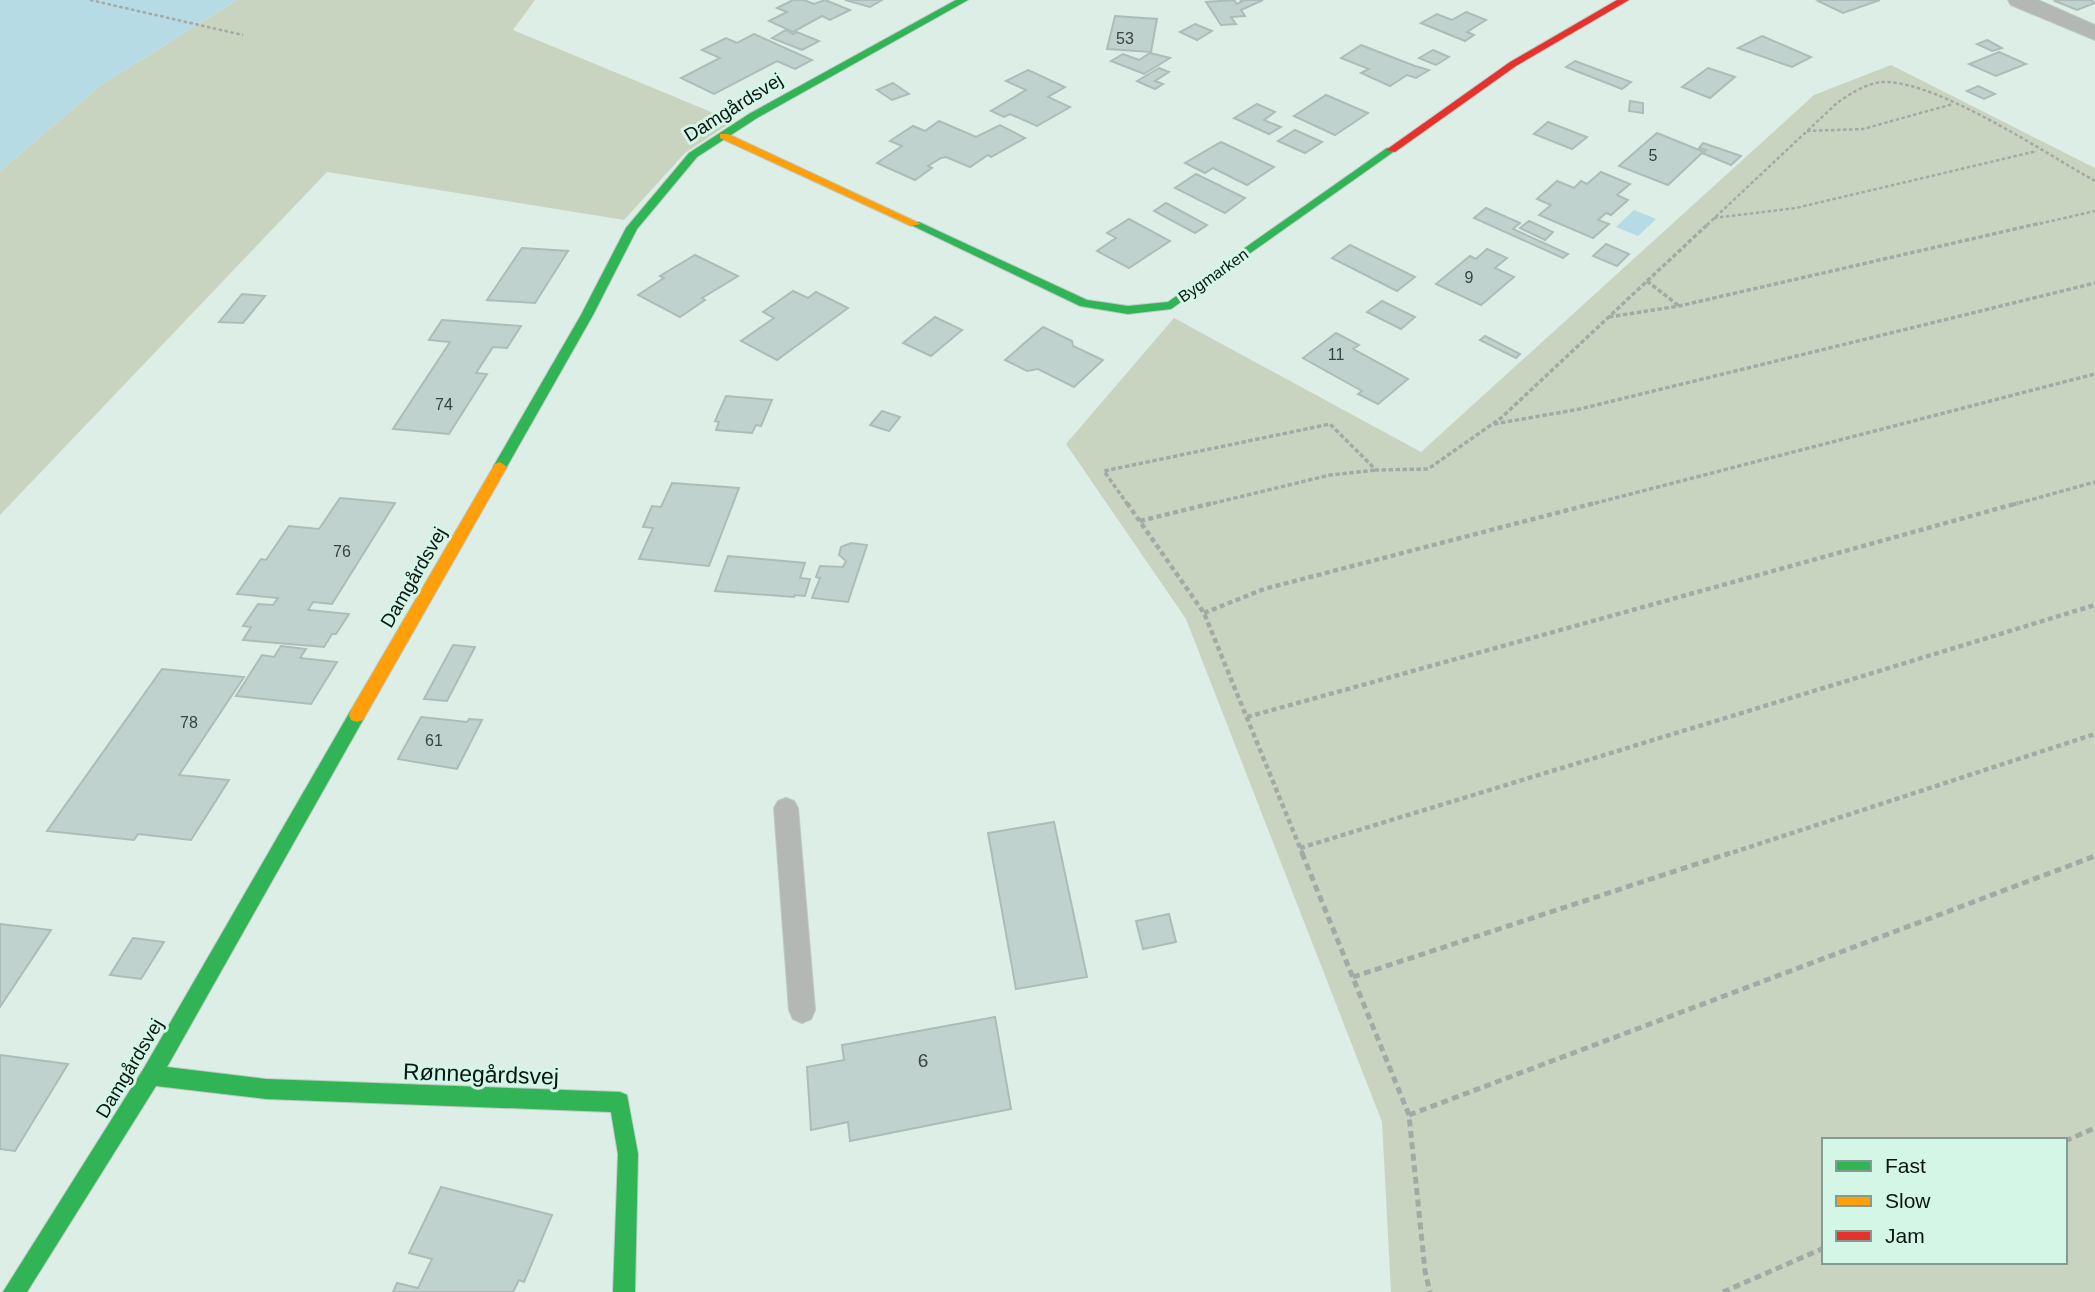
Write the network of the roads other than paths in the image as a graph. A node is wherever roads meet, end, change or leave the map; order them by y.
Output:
1 (962, 0) edge
2 (1625, 0) edge
3 (2019, 0) edge
4 (2095, 33) edge
5 (724, 136) junction
6 (786, 808) dead end
7 (802, 1010) dead end
8 (151, 1075) junction
9 (14, 1292) edge
10 (624, 1292) edge

1 - 5 street, Damgårdsvej
2 - 5 street, Bygmarken
3 - 4 street
5 - 8 street, Damgårdsvej
6 - 7 lane
8 - 9 street, Damgårdsvej
8 - 10 street, Rønnegårdsvej

